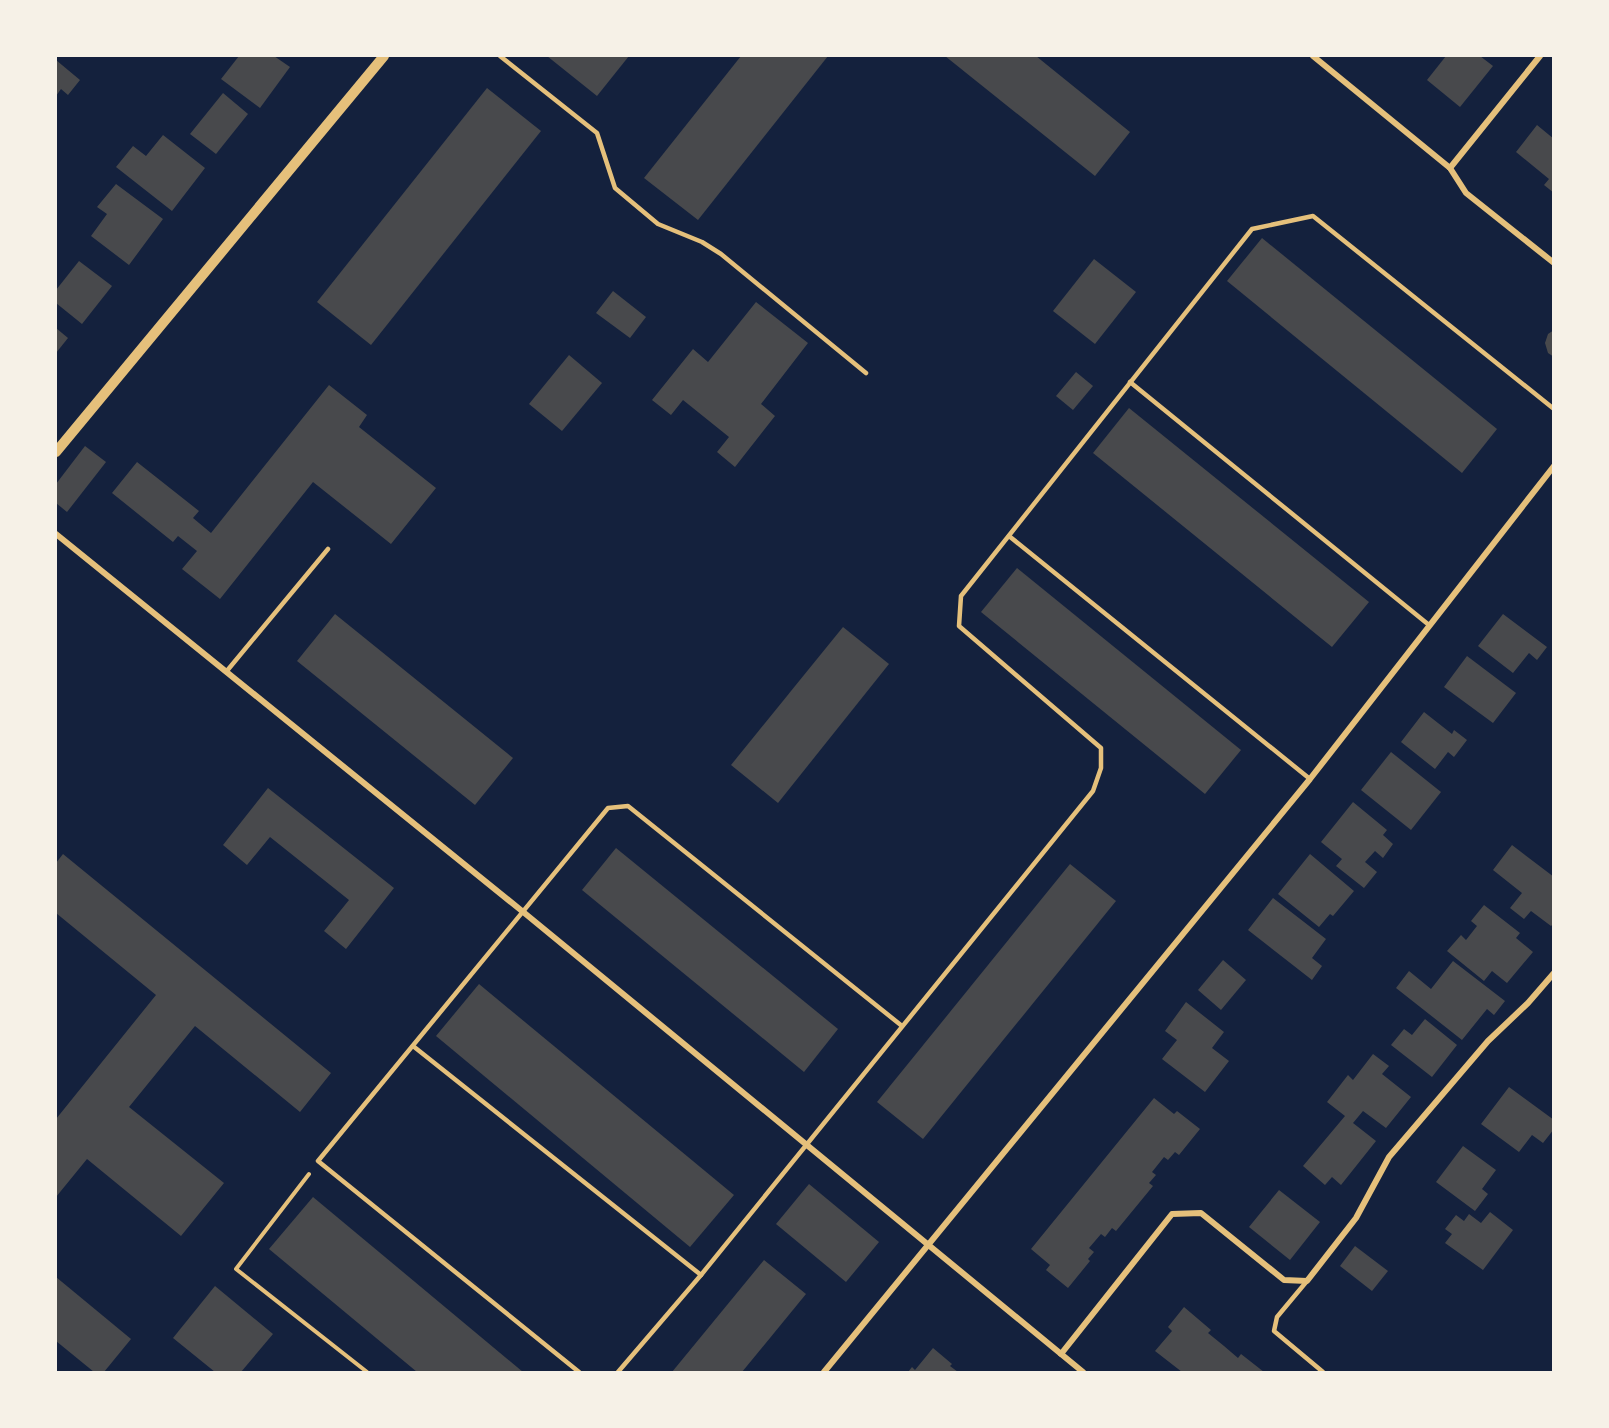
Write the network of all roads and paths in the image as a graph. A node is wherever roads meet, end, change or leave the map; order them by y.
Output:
1 (384, 56) edge
2 (500, 56) edge
3 (1313, 56) edge
4 (1540, 56) edge
5 (1450, 168) junction
6 (1554, 263) edge
7 (866, 373) dead end
8 (1130, 382) junction
9 (1554, 409) edge
10 (56, 452) edge
11 (1554, 466) edge
12 (56, 534) edge
13 (1009, 536) junction
14 (328, 549) dead end
15 (1429, 626) junction
16 (226, 672) junction
17 (1310, 779) junction
18 (522, 911) junction
19 (1554, 973) edge
20 (902, 1026) junction
21 (413, 1046) junction
22 (806, 1146) junction
23 (318, 1161) junction
24 (926, 1245) junction
25 (701, 1275) junction
26 (1307, 1281) junction
27 (1061, 1354) junction
28 (367, 1372) edge
29 (579, 1372) edge
30 (618, 1372) edge
31 (824, 1372) edge
32 (1083, 1372) edge
33 (1323, 1372) edge

1 - 10 street
2 - 7 lane
3 - 5 street
4 - 5 street
5 - 6 street
8 - 9 lane
8 - 13 lane
8 - 15 lane
11 - 15 street
12 - 16 street
13 - 17 lane
13 - 20 lane
14 - 16 lane
15 - 17 street
16 - 18 street
17 - 24 street
18 - 20 lane
18 - 21 lane
18 - 22 street
19 - 26 street
20 - 22 lane
21 - 23 lane
21 - 25 lane
22 - 24 street
22 - 25 lane
23 - 28 path
23 - 29 lane
24 - 27 street
24 - 31 street
25 - 30 lane
26 - 27 street
26 - 33 lane
27 - 32 street

